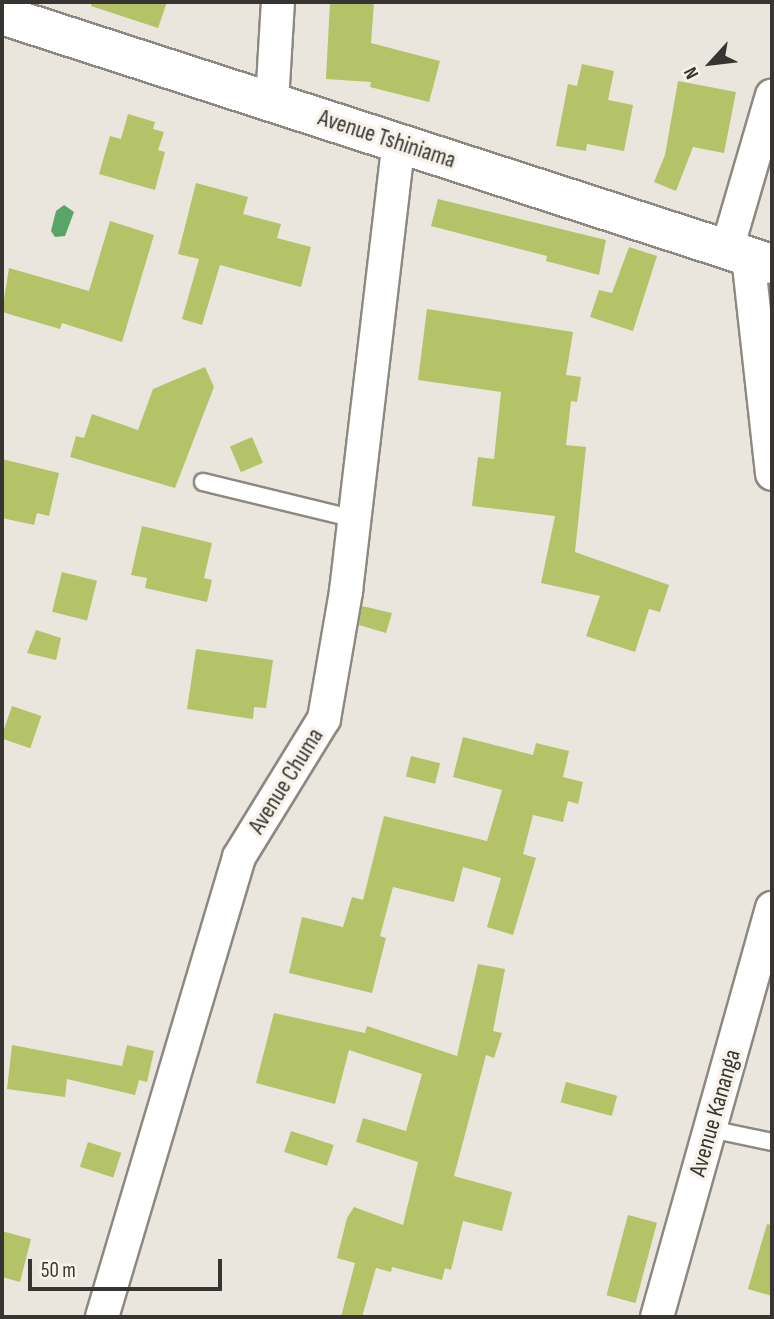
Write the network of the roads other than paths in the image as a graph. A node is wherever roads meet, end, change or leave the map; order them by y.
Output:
1 (278, 2) edge
2 (4, 24) edge
3 (772, 95) edge
4 (272, 102) junction
5 (399, 143) junction
6 (754, 258) edge
7 (772, 474) edge
8 (203, 482) dead end
9 (355, 519) junction
10 (772, 908) edge
11 (710, 1129) junction
12 (772, 1142) edge
13 (102, 1317) edge
14 (657, 1317) edge

1 - 4 street
2 - 4 street, Avenue Tshiniama
3 - 6 street
4 - 5 street, Avenue Tshiniama
5 - 6 street, Avenue Tshiniama
5 - 9 street, Avenue Chuma
6 - 7 street
8 - 9 lane
9 - 13 street, Avenue Chuma
10 - 11 street, Avenue Kananga
11 - 12 lane
11 - 14 street, Avenue Kananga

